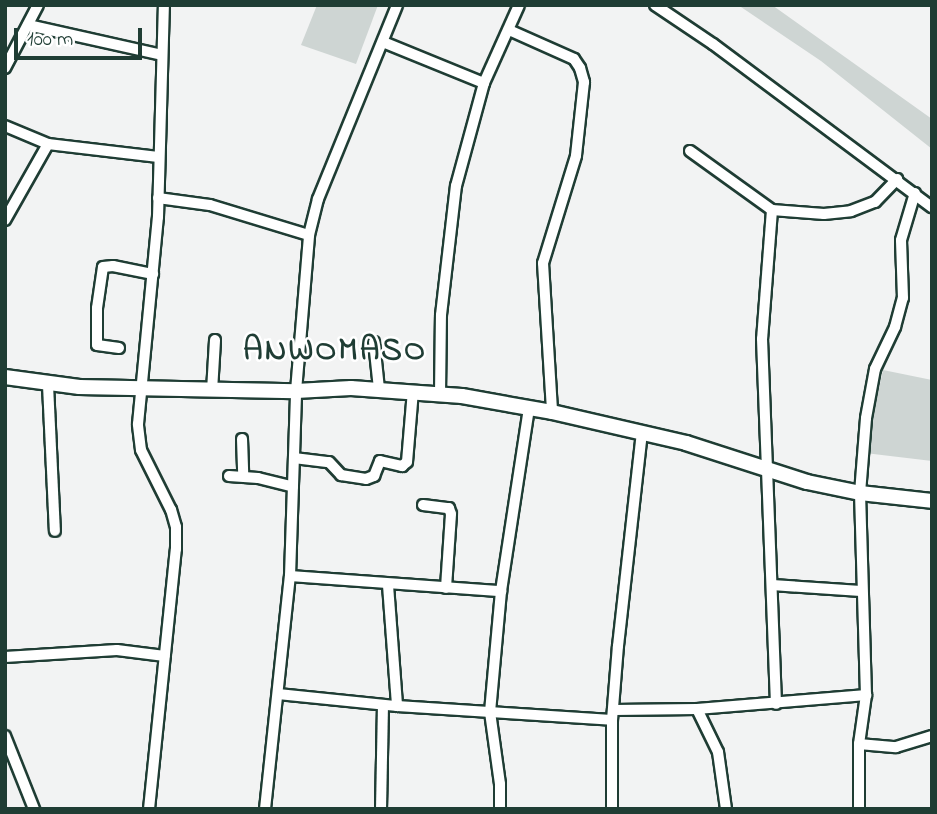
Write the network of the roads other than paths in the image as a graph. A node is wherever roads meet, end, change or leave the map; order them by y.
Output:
1 (38, 5) edge
2 (164, 5) edge
3 (397, 5) edge
4 (519, 5) edge
5 (655, 5) edge
6 (28, 25) junction
7 (509, 30) junction
8 (383, 42) junction
9 (162, 55) junction
10 (5, 68) edge
11 (484, 83) junction
12 (5, 126) edge
13 (48, 144) junction
14 (690, 151) dead end
15 (158, 157) junction
16 (897, 179) junction
17 (915, 193) junction
18 (158, 198) junction
19 (932, 207) edge
20 (772, 210) junction
21 (5, 220) edge
22 (309, 235) junction
23 (153, 274) junction
24 (215, 340) dead end
25 (374, 342) dead end
26 (118, 348) dead end
27 (5, 377) edge
28 (48, 384) junction
29 (379, 389) junction
30 (143, 390) junction
31 (212, 391) junction
32 (296, 391) junction
33 (413, 391) junction
34 (440, 394) junction
35 (529, 407) junction
36 (552, 412) junction
37 (642, 432) junction
38 (242, 439) dead end
39 (294, 458) junction
40 (769, 472) junction
41 (229, 476) dead end
42 (243, 476) junction
43 (293, 487) junction
44 (860, 493) junction
45 (932, 501) edge
46 (423, 505) dead end
47 (55, 531) dead end
48 (290, 576) junction
49 (388, 585) junction
50 (772, 585) junction
51 (446, 588) junction
52 (502, 591) junction
53 (861, 591) junction
54 (165, 656) junction
55 (5, 657) edge
56 (278, 694) junction
57 (866, 695) junction
58 (776, 704) junction
59 (383, 705) junction
60 (397, 706) junction
61 (697, 709) junction
62 (490, 712) junction
63 (613, 715) junction
64 (5, 736) edge
65 (932, 736) edge
66 (859, 744) junction
67 (34, 809) edge
68 (149, 809) edge
69 (265, 809) edge
70 (381, 809) edge
71 (500, 809) edge
72 (612, 809) edge
73 (726, 809) edge
74 (859, 809) edge

1 - 6 street
2 - 9 street
3 - 8 street
4 - 7 street
5 - 16 street
6 - 9 street
6 - 10 street
7 - 11 street
7 - 36 street
8 - 11 street
8 - 22 street
9 - 15 street
11 - 34 street
12 - 13 street
13 - 15 street
13 - 21 street
14 - 20 street
15 - 18 street
16 - 17 street
16 - 20 street
17 - 19 street
17 - 44 street
18 - 22 street
18 - 23 street
20 - 40 street
22 - 32 street
23 - 26 street
23 - 30 street
24 - 31 street
25 - 29 street
27 - 28 street
28 - 30 street
28 - 47 street
29 - 32 street
29 - 33 street
30 - 31 street
30 - 54 street
31 - 32 street
32 - 39 street
33 - 34 street
33 - 39 street
34 - 35 street
35 - 36 street
35 - 52 street
36 - 37 street
37 - 40 street
37 - 63 street
38 - 42 street
39 - 43 street
40 - 44 street
40 - 50 street
41 - 42 street
42 - 43 street
43 - 48 street
44 - 45 street
44 - 53 street
46 - 51 street
48 - 49 street
48 - 56 street
49 - 51 street
49 - 60 street
50 - 53 street
50 - 58 street
51 - 52 street
52 - 62 street
53 - 57 street
54 - 55 street
54 - 68 street
56 - 59 street
56 - 69 street
57 - 58 street
57 - 66 street
58 - 61 street
59 - 60 street
59 - 70 street
60 - 62 street
61 - 63 street
61 - 73 street
62 - 63 street
62 - 71 street
63 - 72 street
64 - 67 street
65 - 66 street
66 - 74 street

